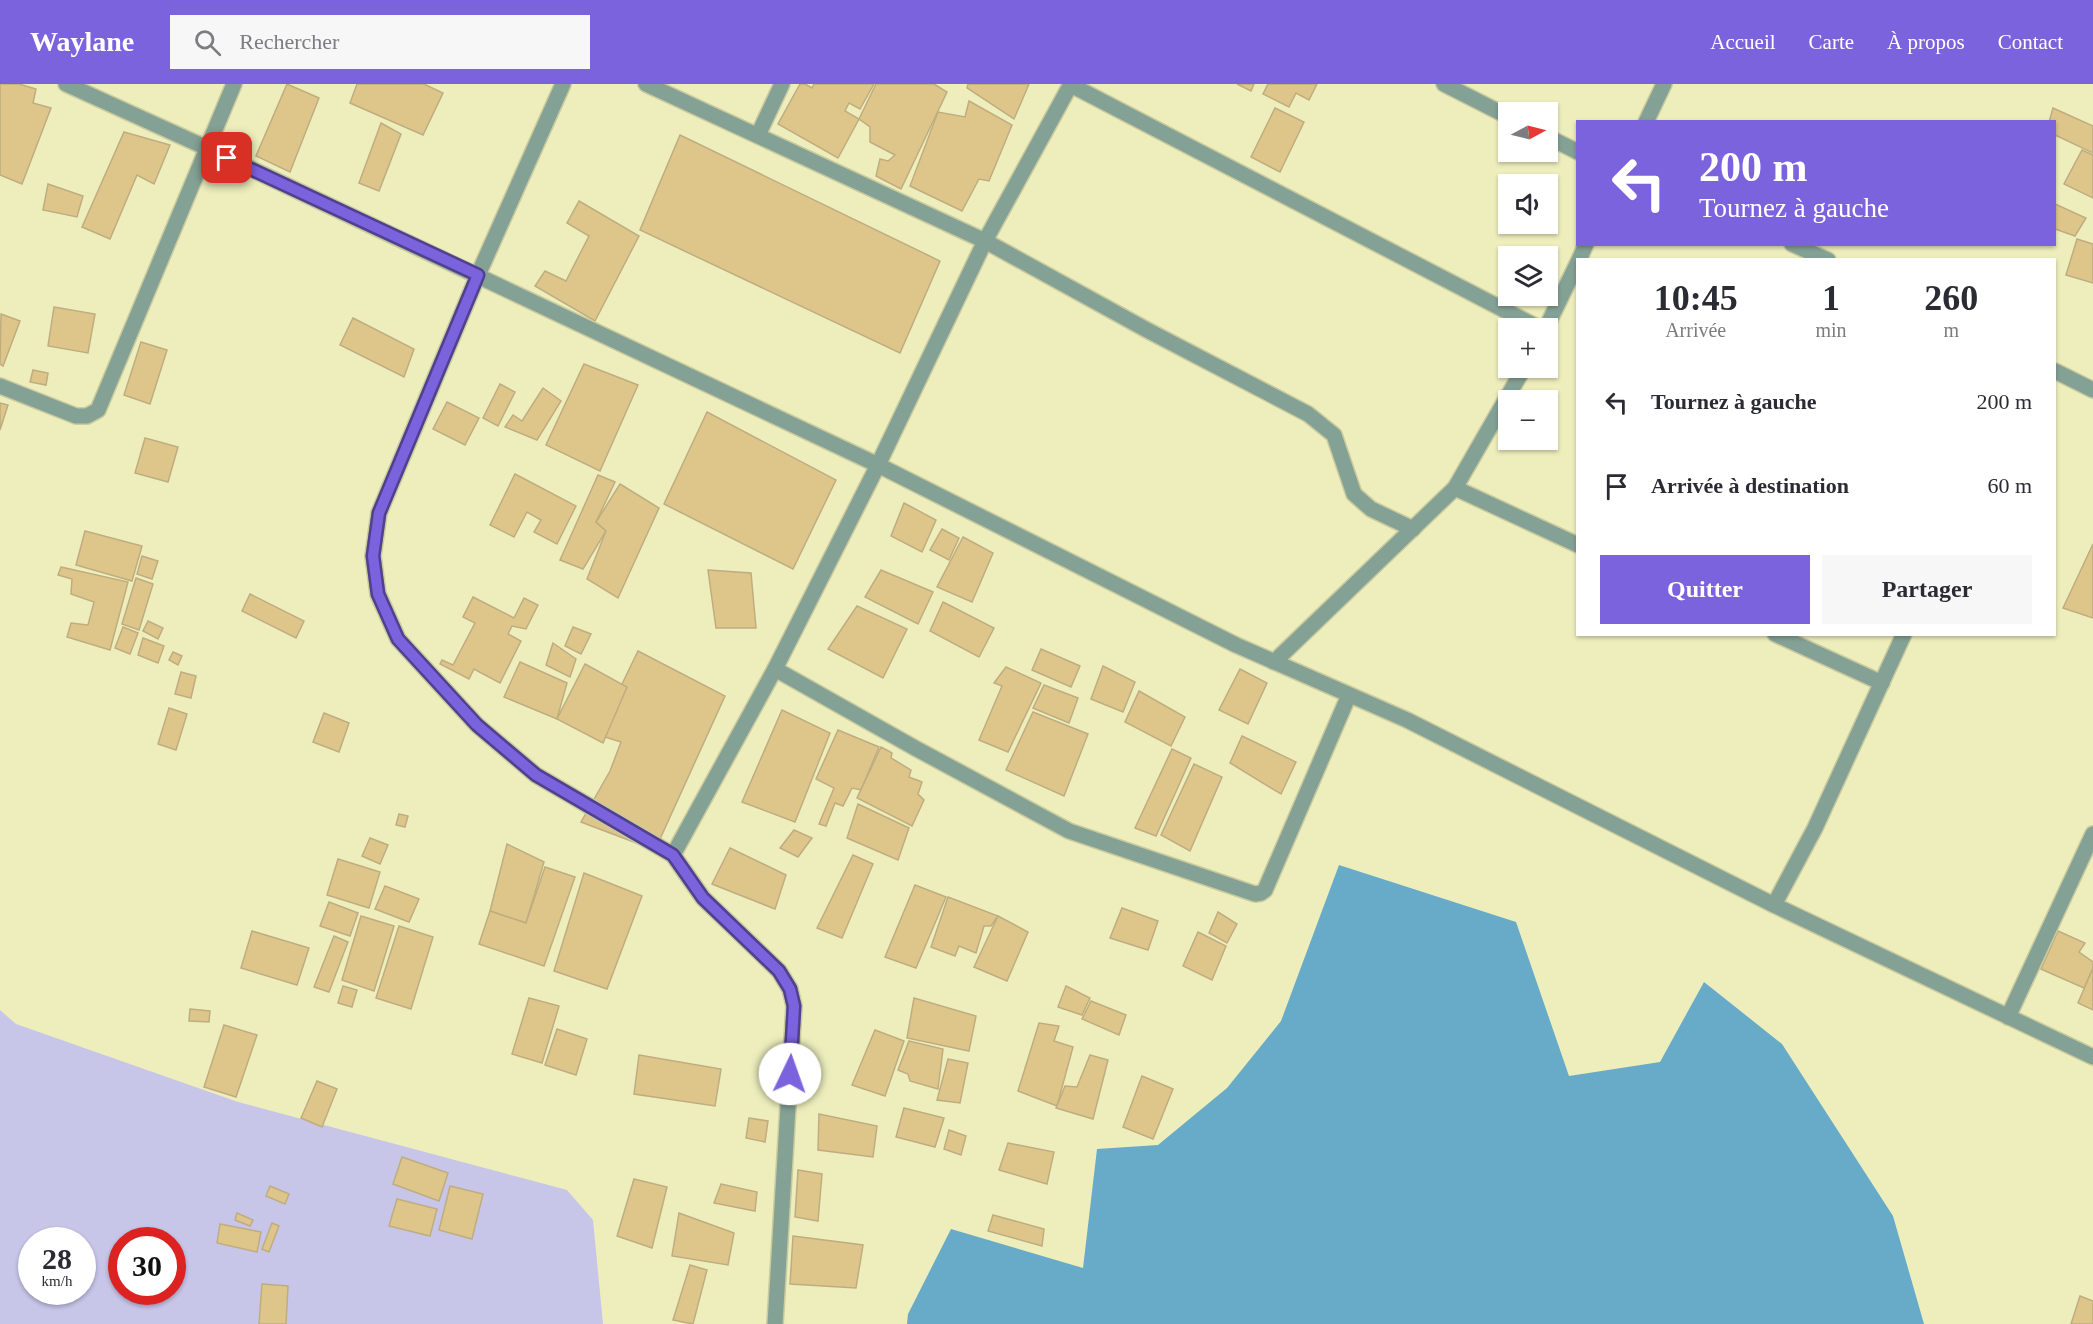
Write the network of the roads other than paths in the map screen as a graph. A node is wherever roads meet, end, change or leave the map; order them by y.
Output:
1 (66, 84) edge
2 (234, 84) edge
3 (563, 84) edge
4 (646, 84) edge
5 (782, 84) edge
6 (1071, 84) edge
7 (1444, 84) edge
8 (1664, 84) edge
9 (1498, 111) edge
10 (1647, 120) edge
11 (758, 135) junction
12 (1558, 142) edge
13 (207, 148) junction
14 (1576, 151) edge
15 (985, 241) junction
16 (1796, 246) edge
17 (1824, 258) edge
18 (1576, 267) edge
19 (478, 275) junction
20 (1520, 318) edge
21 (1551, 318) edge
22 (2056, 372) edge
23 (1518, 378) edge
24 (0, 386) edge
25 (2093, 390) edge
26 (878, 465) junction
27 (1455, 488) junction
28 (1413, 529) junction
29 (1576, 544) edge
30 (1779, 636) edge
31 (1903, 636) edge
32 (1274, 662) junction
33 (775, 669) junction
34 (1882, 684) junction
35 (1350, 695) junction
36 (2093, 834) edge
37 (673, 855) junction
38 (1774, 905) junction
39 (2008, 1017) junction
40 (2093, 1057) edge
41 (775, 1324) edge

1 - 13 street
2 - 13 street
3 - 19 street
4 - 11 street
5 - 11 street
6 - 15 street
6 - 20 street
7 - 9 street
8 - 10 street
11 - 15 street
12 - 14 street
13 - 19 street
13 - 24 street
15 - 26 street
15 - 28 street
16 - 17 street
18 - 21 street
19 - 26 street
19 - 37 street
22 - 25 street
23 - 27 street
26 - 32 street
26 - 33 street
27 - 28 street
27 - 29 street
28 - 32 street
30 - 34 street
31 - 34 street
32 - 35 street
33 - 35 street
33 - 37 street
34 - 38 street
35 - 38 street
36 - 39 street
37 - 41 street
38 - 39 street
39 - 40 street

